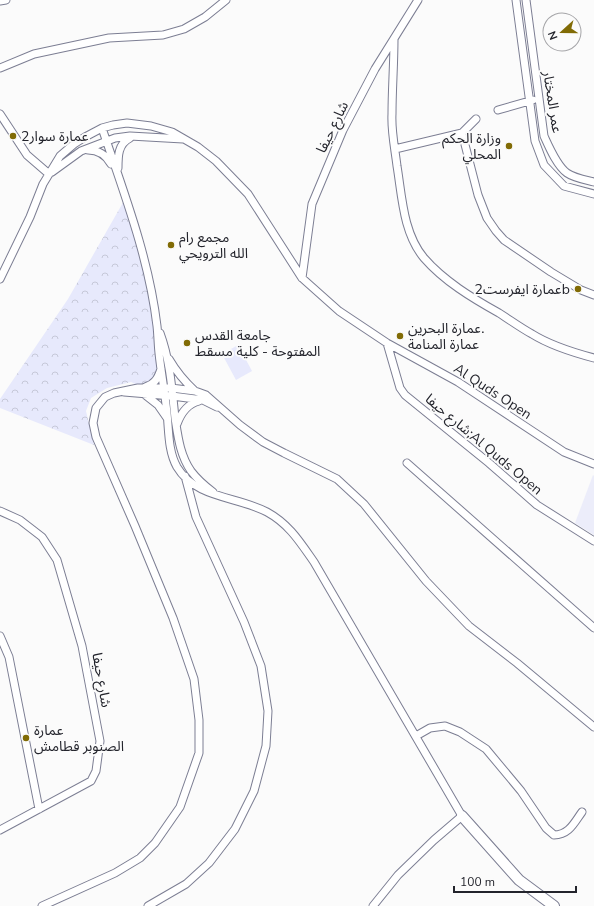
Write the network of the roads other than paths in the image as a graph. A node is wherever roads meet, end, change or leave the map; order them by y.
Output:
1 (6, 0) edge
2 (226, 0) edge
3 (418, 0) edge
4 (516, 0) edge
5 (526, 0) edge
6 (0, 1) edge
7 (394, 39) junction
8 (0, 68) edge
9 (539, 97) junction
10 (530, 102) junction
11 (498, 110) dead end
12 (0, 114) edge
13 (476, 119) dead end
14 (102, 128) junction
15 (462, 133) junction
16 (133, 136) junction
17 (183, 139) junction
18 (106, 141) junction
19 (395, 149) junction
20 (80, 151) junction
21 (49, 174) junction
22 (119, 178) junction
23 (594, 182) edge
24 (594, 194) edge
25 (302, 278) junction
26 (0, 279) edge
27 (594, 295) edge
28 (158, 327) junction
29 (387, 343) junction
30 (167, 356) junction
31 (594, 358) edge
32 (161, 367) junction
33 (144, 391) junction
34 (195, 391) junction
35 (168, 392) junction
36 (202, 400) junction
37 (230, 415) junction
38 (168, 420) junction
39 (176, 426) junction
40 (407, 463) dead end
41 (594, 464) edge
42 (185, 476) junction
43 (218, 496) junction
44 (0, 511) edge
45 (594, 541) edge
46 (594, 628) edge
47 (0, 636) edge
48 (594, 727) edge
49 (416, 736) junction
50 (40, 809) junction
51 (582, 812) dead end
52 (462, 816) junction
53 (0, 830) edge
54 (42, 906) edge
55 (148, 906) edge
56 (373, 906) edge
57 (554, 906) edge

1 - 6 street
2 - 8 street
3 - 7 street, شارع حيفا
4 - 10 street
5 - 9 street, عمر المختار
7 - 19 street
7 - 25 street, شارع حيفا
9 - 10 street
9 - 23 street, عمر المختار
10 - 11 street
10 - 24 street
12 - 21 street
13 - 15 street
14 - 17 street
14 - 18 street
14 - 21 street
15 - 19 street
15 - 27 street
16 - 17 street
16 - 18 street
16 - 22 street
17 - 25 street
18 - 20 street
18 - 22 street
19 - 31 street
20 - 21 street
20 - 22 street
21 - 26 street
22 - 28 street
25 - 29 street, Al Quds Open
28 - 30 street
28 - 32 street
29 - 41 street, Al Quds Open
29 - 45 street, شارع حيفا;Al Quds Open
30 - 34 street
30 - 35 street
32 - 33 street
32 - 35 street
33 - 35 street
33 - 38 street
33 - 54 street
34 - 35 street
34 - 37 street
35 - 36 street
35 - 38 street
35 - 39 street
36 - 37 street
36 - 39 street
37 - 48 street
38 - 42 street
39 - 43 street
40 - 46 street
42 - 43 street
42 - 55 street
43 - 49 street
44 - 50 street, شارع حيفا
47 - 50 street
49 - 51 street
49 - 52 street
50 - 53 street, شارع حيفا
52 - 56 street
52 - 57 street

